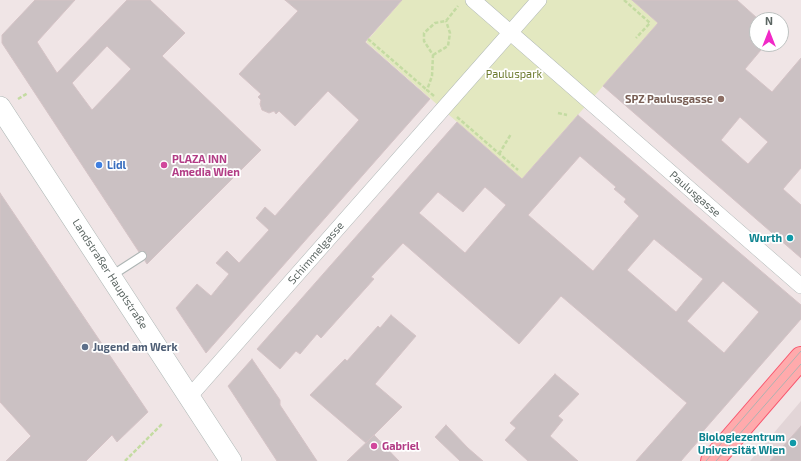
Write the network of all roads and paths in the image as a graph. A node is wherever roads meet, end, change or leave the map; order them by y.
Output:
1 (473, 0) edge
2 (539, 0) edge
3 (624, 0) edge
4 (446, 21) dead end
5 (510, 32) junction
6 (636, 38) dead end
7 (368, 39) dead end
8 (433, 55) dead end
9 (427, 90) dead end
10 (28, 93) dead end
11 (8, 104) edge
12 (558, 113) dead end
13 (567, 115) dead end
14 (511, 134) dead end
15 (499, 154) dead end
16 (142, 256) dead end
17 (111, 276) junction
18 (801, 286) edge
19 (801, 358) edge
20 (190, 396) junction
21 (162, 424) dead end
22 (126, 461) edge
23 (231, 461) edge
24 (712, 461) edge

1 - 5 street, Paulusgasse
2 - 5 street, Schimmelgasse
3 - 6 path
4 - 8 path
5 - 18 street, Paulusgasse
5 - 20 street, Schimmelgasse
7 - 9 path
10 - 11 path
11 - 17 main road, Landstraßer Hauptstraße
12 - 13 path
14 - 15 path
16 - 17 lane
17 - 20 main road, Landstraßer Hauptstraße
19 - 24 main road
20 - 23 main road, Landstraßer Hauptstraße
21 - 22 path

